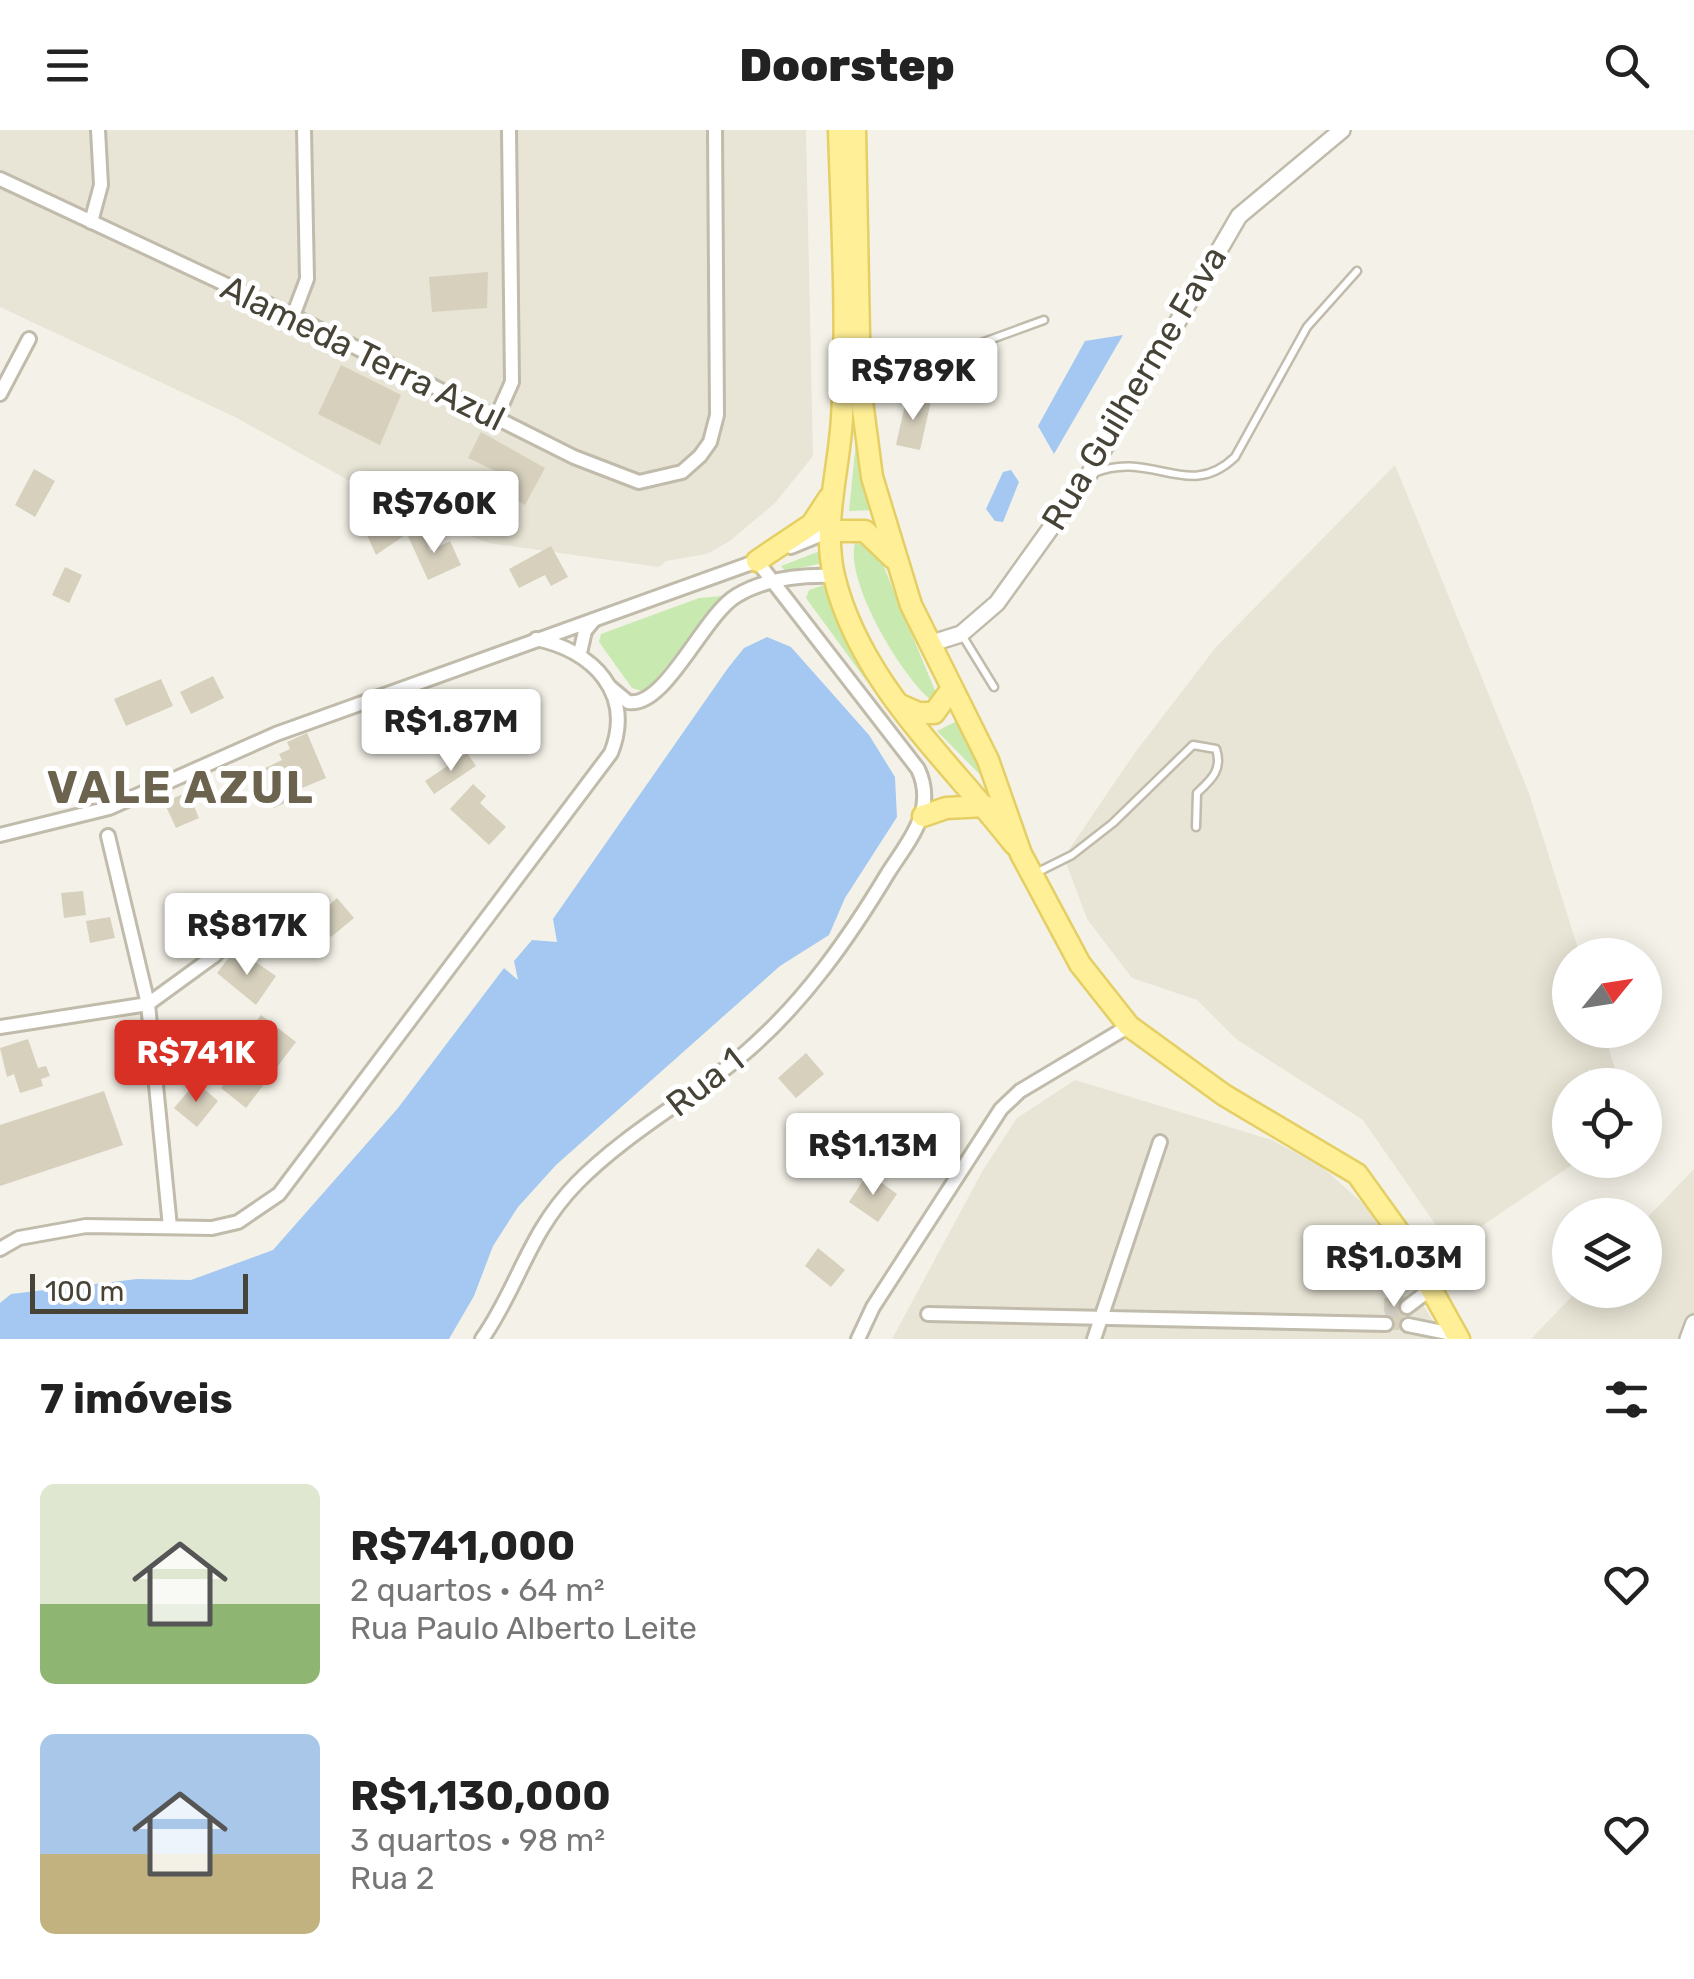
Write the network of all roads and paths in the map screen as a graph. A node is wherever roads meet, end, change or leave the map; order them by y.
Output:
1 (98, 130) edge
2 (304, 130) edge
3 (509, 130) edge
4 (715, 130) edge
5 (839, 130) edge
6 (855, 130) edge
7 (1342, 130) edge
8 (0, 179) edge
9 (90, 222) junction
10 (1357, 271) dead end
11 (293, 316) junction
12 (1044, 320) dead end
13 (29, 339) dead end
14 (860, 386) junction
15 (0, 394) edge
16 (496, 418) junction
17 (1088, 476) junction
18 (830, 496) junction
19 (830, 531) junction
20 (894, 559) junction
21 (757, 562) junction
22 (834, 576) junction
23 (773, 581) junction
24 (595, 618) junction
25 (961, 634) junction
26 (536, 639) junction
27 (930, 644) junction
28 (580, 653) junction
29 (608, 686) junction
30 (994, 687) dead end
31 (951, 690) junction
32 (898, 704) junction
33 (985, 806) junction
34 (923, 816) junction
35 (1196, 827) dead end
36 (0, 835) edge
37 (108, 836) dead end
38 (1022, 854) junction
39 (1032, 875) junction
40 (259, 904) dead end
41 (148, 1004) junction
42 (1129, 1026) junction
43 (0, 1028) edge
44 (1160, 1142) dead end
45 (170, 1228) junction
46 (0, 1248) edge
47 (1432, 1288) junction
48 (1407, 1307) tunnel mouth
49 (928, 1314) dead end
50 (1386, 1319) tunnel mouth
51 (1102, 1320) junction
52 (1351, 1323) junction
53 (1694, 1323) edge
54 (1408, 1325) tunnel mouth
55 (1458, 1337) edge
56 (484, 1338) edge
57 (858, 1339) edge
58 (1094, 1339) edge
59 (1348, 1339) edge
60 (1688, 1339) edge

1 - 9 street
2 - 11 street
3 - 16 street
4 - 16 street, Alameda Terra Azul
5 - 18 main road
6 - 14 main road
7 - 17 street, Rua Guilherme Fava
8 - 9 street, Alameda Terra Azul
9 - 11 street, Alameda Terra Azul
10 - 17 lane
11 - 16 street, Alameda Terra Azul
12 - 14 lane
13 - 15 street
14 - 20 main road
17 - 25 street, Rua Guilherme Fava
18 - 19 main road
18 - 21 main road
19 - 20 main road
19 - 21 street
19 - 22 main road
20 - 27 main road
21 - 23 street
21 - 24 street
22 - 23 street
22 - 32 main road
23 - 29 street
23 - 34 street
24 - 26 street
24 - 28 street
25 - 27 street, Rua Guilherme Fava
25 - 30 lane
26 - 28 street
26 - 36 street
27 - 31 main road
28 - 29 street
29 - 45 street
31 - 32 main road
31 - 38 main road
32 - 33 main road
33 - 34 main road
33 - 38 main road
34 - 56 street, Rua 1
35 - 39 lane
37 - 41 street
38 - 39 main road
39 - 42 main road
40 - 41 street
41 - 43 street
41 - 45 street
42 - 47 main road
42 - 57 street
44 - 51 street
45 - 46 street
47 - 48 street
47 - 55 main road
49 - 51 street
50 - 52 street
51 - 52 street
51 - 58 street
52 - 59 street
53 - 60 street
54 - 55 street

